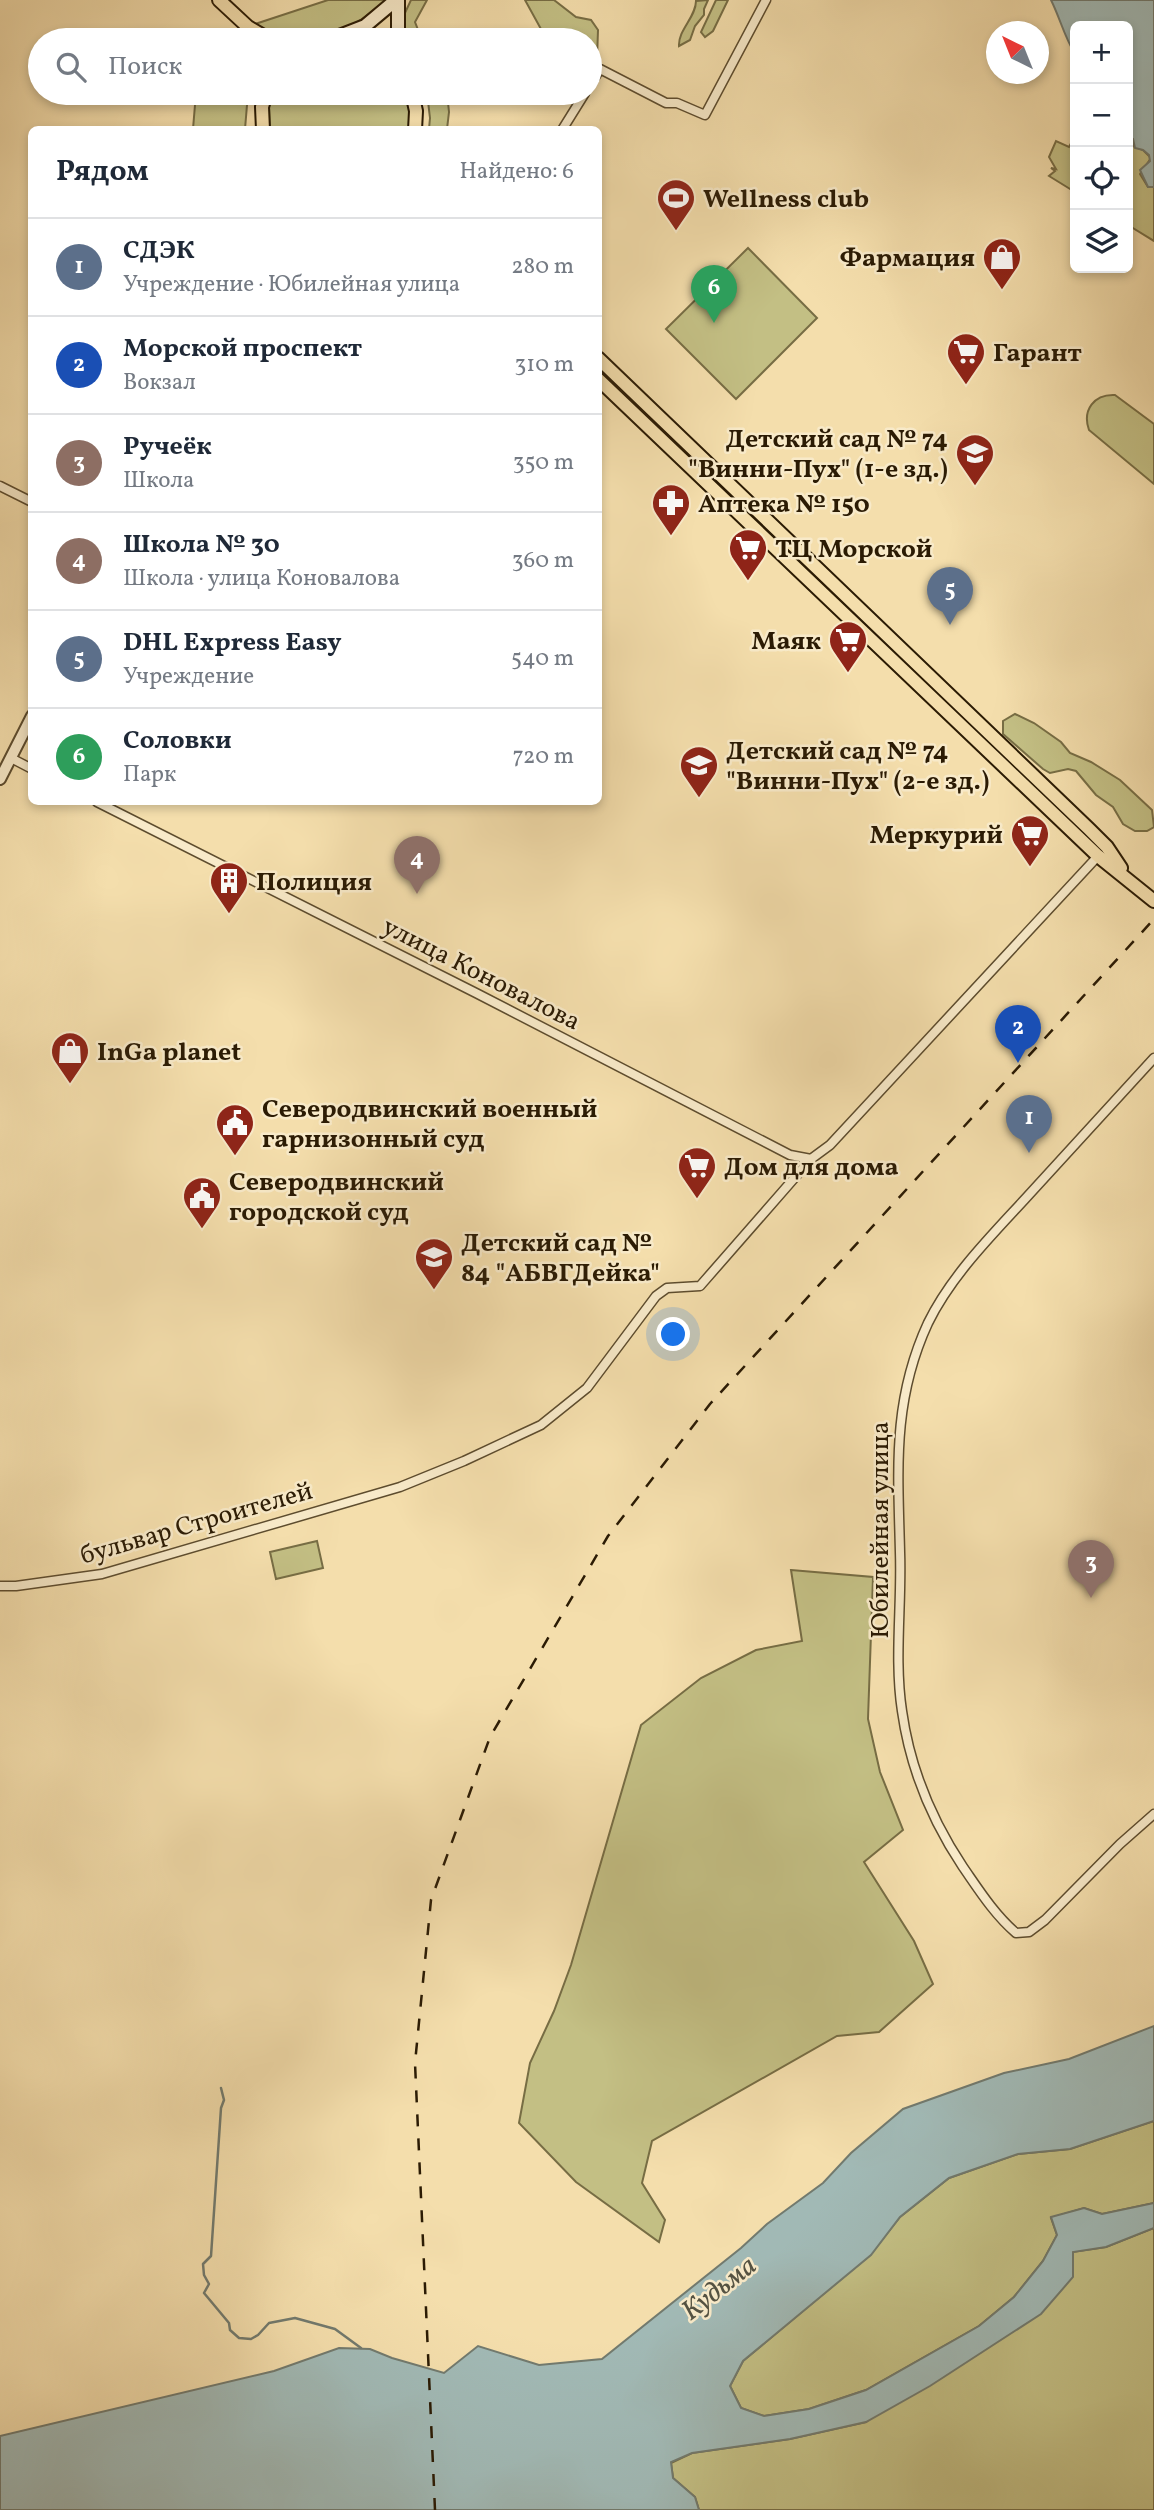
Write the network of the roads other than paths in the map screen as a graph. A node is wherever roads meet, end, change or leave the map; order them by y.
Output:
1 (219, 0) edge
2 (397, 0) edge
3 (766, 0) edge
4 (248, 27) edge
5 (360, 28) edge
6 (398, 28) edge
7 (602, 70) edge
8 (262, 105) edge
9 (415, 105) edge
10 (578, 105) edge
11 (262, 126) edge
12 (415, 126) edge
13 (564, 126) edge
14 (602, 362) edge
15 (602, 382) edge
16 (711, 476) junction
17 (0, 486) edge
18 (28, 500) edge
19 (778, 529) junction
20 (768, 540) junction
21 (28, 724) edge
22 (10, 758) junction
23 (28, 767) edge
24 (0, 779) edge
25 (103, 805) edge
26 (1103, 852) junction
27 (1154, 901) edge
28 (1154, 1058) edge
29 (811, 1159) junction
30 (0, 1586) edge
31 (1154, 1814) edge

1 - 4 main road
2 - 5 main road
2 - 6 main road
3 - 7 street
8 - 11 main road
9 - 12 main road
10 - 13 street
14 - 16 main road
15 - 16 main road
16 - 19 main road
16 - 20 main road
17 - 18 street
19 - 20 main road
19 - 26 main road
20 - 26 main road
21 - 22 street
22 - 23 street
22 - 24 street
25 - 29 street, улица Коновалова
26 - 27 main road
26 - 29 street, бульвар Строителей
28 - 31 street, Юбилейная улица
29 - 30 street, бульвар Строителей

